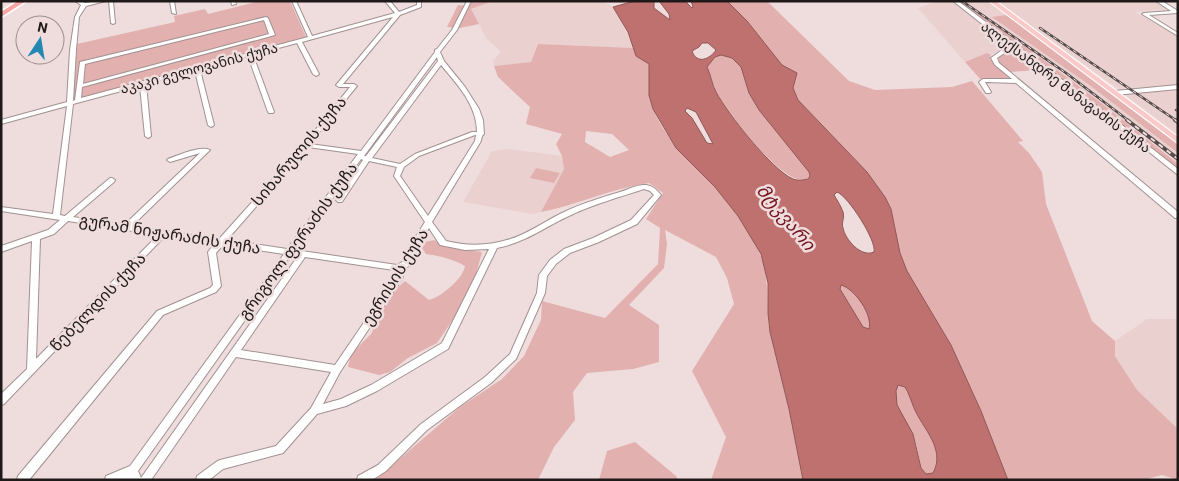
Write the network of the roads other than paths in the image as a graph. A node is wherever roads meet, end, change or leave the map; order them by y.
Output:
1 (23, 1) edge
2 (77, 1) edge
3 (104, 1) edge
4 (111, 1) edge
5 (172, 1) edge
6 (294, 1) edge
7 (387, 1) edge
8 (418, 1) edge
9 (469, 1) edge
10 (955, 1) edge
11 (992, 1) edge
12 (1158, 1) edge
13 (84, 5) junction
14 (1177, 12) edge
15 (174, 13) dead end
16 (398, 14) junction
17 (1, 15) edge
18 (113, 23) dead end
19 (1178, 35) edge
20 (311, 38) junction
21 (300, 41) junction
22 (1012, 45) junction
23 (437, 51) junction
24 (250, 54) junction
25 (441, 60) junction
26 (197, 69) junction
27 (316, 74) dead end
28 (1016, 81) junction
29 (143, 84) junction
30 (80, 86) junction
31 (1178, 87) edge
32 (988, 92) dead end
33 (1115, 93) junction
34 (78, 102) junction
35 (70, 104) junction
36 (271, 112) dead end
37 (1, 122) edge
38 (211, 125) dead end
39 (481, 134) junction
40 (148, 136) dead end
41 (1178, 141) edge
42 (306, 145) junction
43 (363, 156) junction
44 (170, 160) dead end
45 (401, 166) junction
46 (1178, 173) edge
47 (112, 180) dead end
48 (340, 200) dead end
49 (1, 209) edge
50 (1178, 216) edge
51 (56, 217) junction
52 (67, 218) junction
53 (429, 222) junction
54 (126, 227) junction
55 (164, 233) junction
56 (36, 238) junction
57 (222, 242) junction
58 (494, 246) junction
59 (1, 249) edge
60 (289, 252) junction
61 (303, 254) junction
62 (398, 268) junction
63 (234, 352) junction
64 (337, 369) junction
65 (31, 370) junction
66 (1, 401) edge
67 (314, 411) junction
68 (134, 475) edge
69 (22, 480) edge
70 (110, 480) edge
71 (126, 480) edge
72 (145, 480) edge
73 (202, 480) edge
74 (362, 480) edge

1 - 17 highway
2 - 13 street
3 - 13 street
4 - 18 street
5 - 15 street
6 - 20 street
7 - 16 street
8 - 16 street
9 - 23 street, გრიგოლ ფერაძის ქუჩა
10 - 22 street, ალექსანდრე მანაგაძის ქუჩა
11 - 33 main road
12 - 14 street
13 - 35 street
14 - 19 street
16 - 20 street, აკაკი გელოვანის ქუჩა
16 - 42 street, სიხარულის ქუჩა
20 - 21 street, აკაკი გელოვანის ქუჩა
21 - 24 street, აკაკი გელოვანის ქუჩა
21 - 27 street
22 - 28 street
22 - 46 street, ალექსანდრე მანაგაძის ქუჩა
23 - 25 street
23 - 43 street, გრიგოლ ფერაძის ქუჩა
24 - 26 street, აკაკი გელოვანის ქუჩა
24 - 36 street
25 - 39 street
25 - 43 street
26 - 29 street, აკაკი გელოვანის ქუჩა
26 - 38 street
28 - 32 street
28 - 50 street
29 - 34 street, აკაკი გელოვანის ქუჩა
29 - 40 street
30 - 30 street
30 - 34 street
31 - 33 street
33 - 41 main road
34 - 35 street, აკაკი გელოვანის ქუჩა
35 - 37 street, აკაკი გელოვანის ქუჩა
35 - 51 street
39 - 45 street
39 - 53 street, ეგრისის ქუჩა
42 - 43 street
42 - 57 street, სიხარულის ქუჩა
43 - 45 street
43 - 48 street
43 - 60 street, გრიგოლ ფერაძის ქუჩა
44 - 54 street
45 - 53 street
47 - 52 street
49 - 51 street, გურამ ნიჟარაძის ქუჩა
51 - 52 street, გურამ ნიჟარაძის ქუჩა
52 - 54 street, გურამ ნიჟარაძის ქუჩა
52 - 56 street
53 - 58 street
53 - 62 street, ეგრისის ქუჩა
54 - 55 street, გურამ ნიჟარაძის ქუჩა
55 - 57 street, გურამ ნიჟარაძის ქუჩა
55 - 65 street, წებელდის ქუჩა
56 - 59 street
56 - 65 street, წებელდის ქუჩა
57 - 60 street, გურამ ნიჟარაძის ქუჩა
57 - 69 street, სიხარულის ქუჩა
58 - 67 street
58 - 74 street
60 - 61 street, გურამ ნიჟარაძის ქუჩა
60 - 68 street, გრიგოლ ფერაძის ქუჩა
61 - 62 street, გურამ ნიჟარაძის ქუჩა
61 - 63 street
62 - 64 street, ეგრისის ქუჩა
63 - 64 street
63 - 72 street
64 - 67 street, ეგრისის ქუჩა
65 - 66 street, წებელდის ქუჩა
67 - 73 street, ეგრისის ქუჩა
68 - 70 street
68 - 71 street, გრიგოლ ფერაძის ქუჩა

